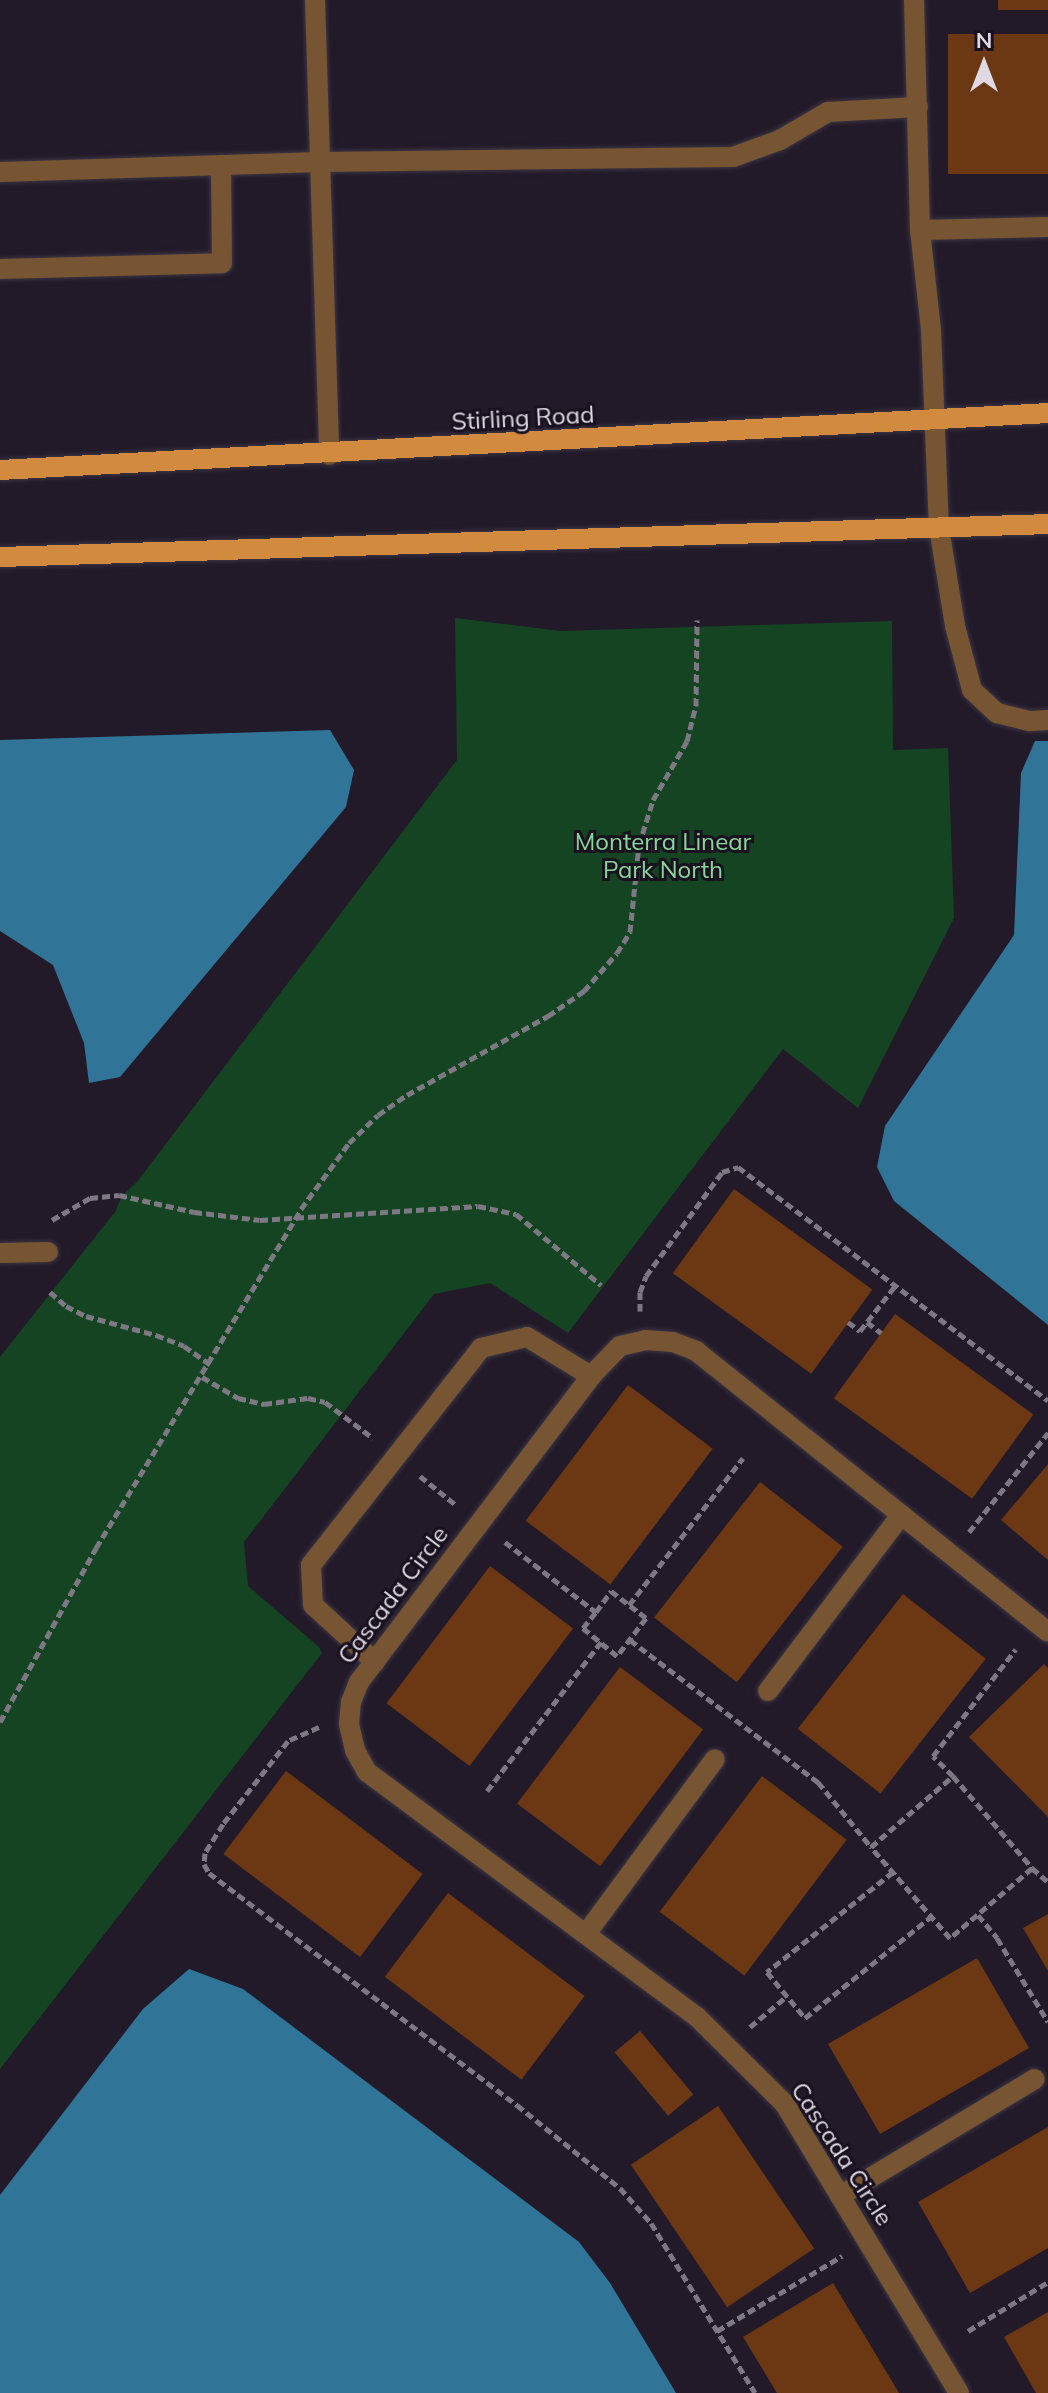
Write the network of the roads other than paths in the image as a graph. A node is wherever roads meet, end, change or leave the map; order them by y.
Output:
1 (315, 0) edge
2 (914, 0) edge
3 (918, 107) junction
4 (320, 162) junction
5 (221, 165) junction
6 (0, 172) edge
7 (1048, 227) edge
8 (920, 230) junction
9 (0, 269) edge
10 (1048, 413) edge
11 (934, 419) junction
12 (329, 455) junction
13 (0, 470) edge
14 (1048, 524) edge
15 (939, 528) junction
16 (0, 557) edge
17 (1048, 720) edge
18 (48, 1252) dead end
19 (0, 1253) edge
20 (591, 1376) junction
21 (901, 1515) junction
22 (1048, 1632) edge
23 (375, 1662) junction
24 (768, 1691) dead end
25 (715, 1759) dead end
26 (586, 1934) junction
27 (1035, 2079) dead end
28 (840, 2196) junction
29 (959, 2393) edge

1 - 4 street
2 - 3 street
3 - 4 street
3 - 8 street
4 - 5 street
4 - 12 street
5 - 6 street
5 - 9 street
7 - 8 street
8 - 11 street
10 - 11 main road, Stirling Road
11 - 12 main road, Stirling Road
11 - 15 street
12 - 13 main road, Stirling Road
14 - 15 main road
15 - 16 main road
15 - 17 street
18 - 19 street
20 - 21 street, Cascada Circle
20 - 23 street, Cascada Circle
20 - 23 street
21 - 22 street, Cascada Circle
21 - 24 street
23 - 26 street, Cascada Circle
25 - 26 street
26 - 28 street, Cascada Circle
27 - 28 street
28 - 29 street, Cascada Circle

